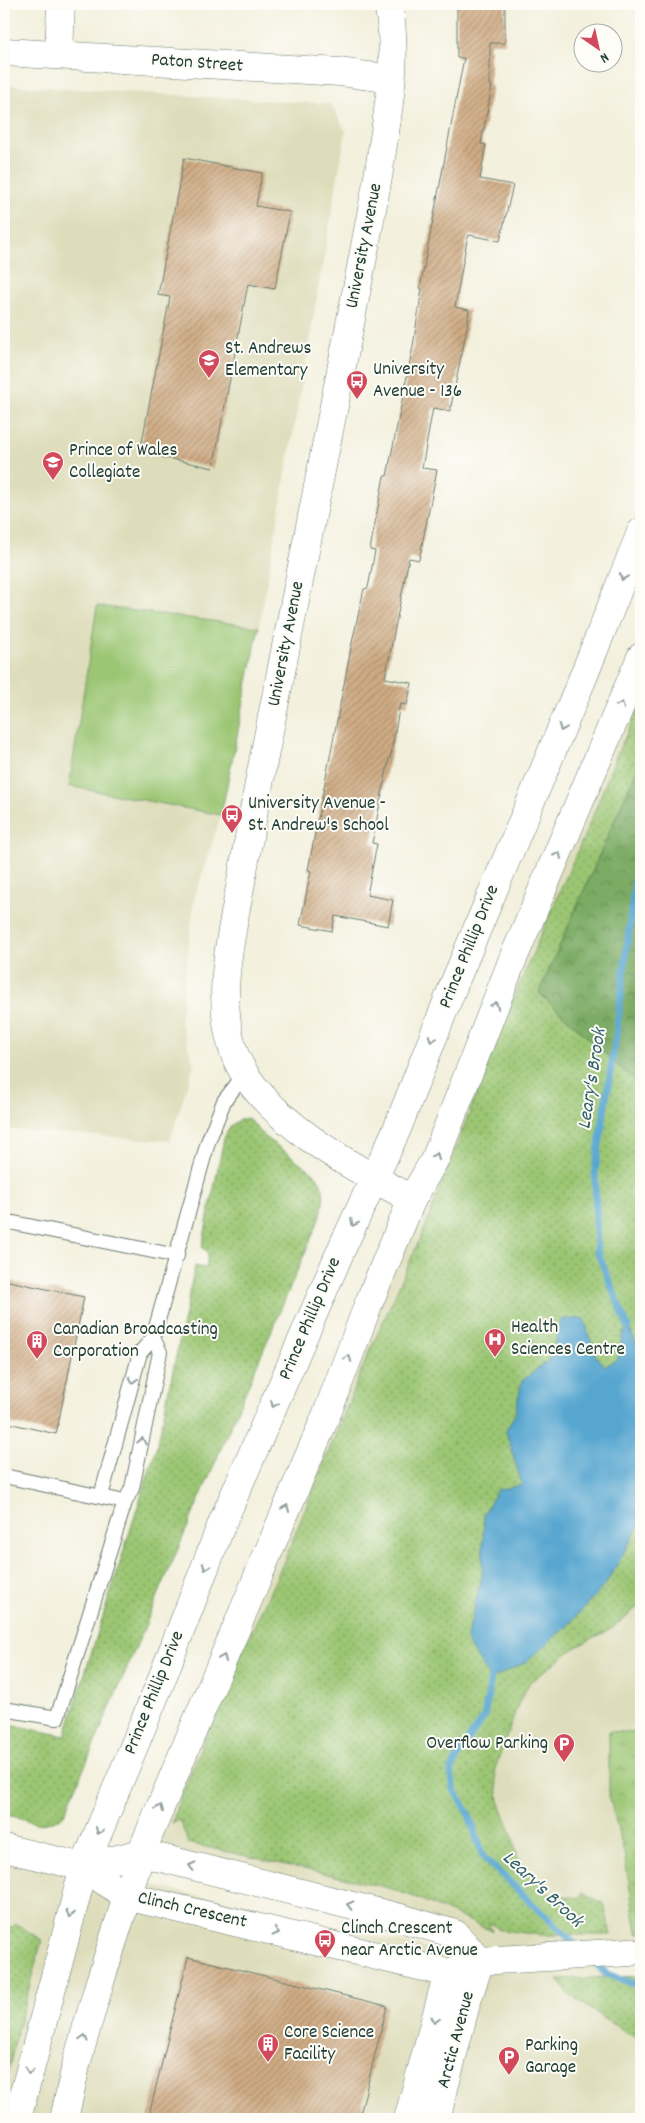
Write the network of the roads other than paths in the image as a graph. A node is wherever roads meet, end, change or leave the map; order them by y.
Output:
1 (60, 4) edge
2 (388, 4) edge
3 (4, 52) edge
4 (59, 55) junction
5 (391, 79) junction
6 (641, 532) edge
7 (641, 657) edge
8 (245, 1074) junction
9 (375, 1179) junction
10 (412, 1199) junction
11 (4, 1221) edge
12 (177, 1256) junction
13 (153, 1338) junction
14 (4, 1476) edge
15 (101, 1496) junction
16 (125, 1502) junction
17 (4, 1709) edge
18 (4, 1848) edge
19 (141, 1852) junction
20 (84, 1867) junction
21 (126, 1896) junction
22 (636, 1952) edge
23 (480, 1961) junction
24 (448, 1973) junction
25 (16, 2119) edge
26 (64, 2119) edge
27 (408, 2119) edge
28 (436, 2119) edge

1 - 4 main road
2 - 5 main road, University Avenue
3 - 4 main road, Paton Street
4 - 5 main road, Paton Street
5 - 8 main road, University Avenue
6 -> 9 main road, Prince Phillip Drive
10 -> 7 main road
8 - 9 main road, University Avenue
8 - 12 lane
9 - 10 main road, University Avenue
9 -> 20 main road, Prince Phillip Drive
19 -> 10 main road
11 - 12 lane
12 - 13 lane
13 -> 15 lane
16 -> 13 lane
14 - 15 lane
15 - 16 lane
16 - 17 lane
18 - 20 main road
19 - 20 main road
19 - 21 main road
23 -> 19 main road
20 - 21 main road, Clinch Crescent
20 -> 25 main road, Prince Phillip Drive
21 -> 24 main road, Clinch Crescent
26 -> 21 main road
22 - 23 main road
23 - 24 main road
23 - 28 main road, Arctic Avenue
24 -> 27 main road, Arctic Avenue

